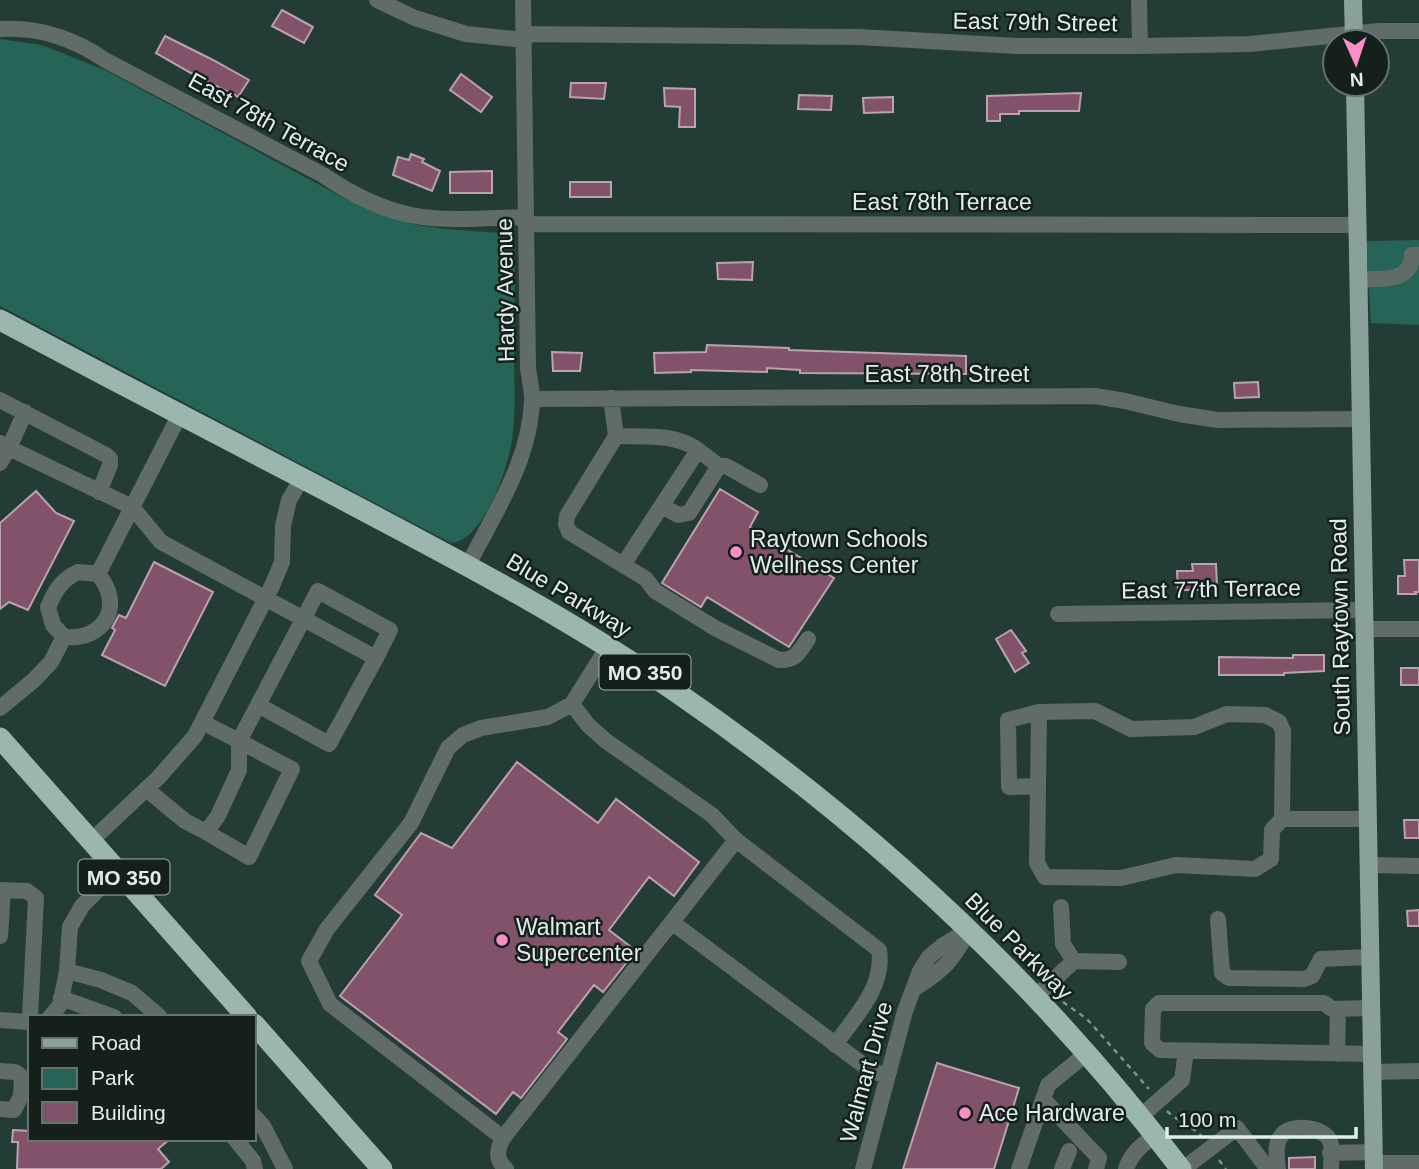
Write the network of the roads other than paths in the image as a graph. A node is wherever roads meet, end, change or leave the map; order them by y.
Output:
1 (377, 0) edge
2 (523, 0) edge
3 (1139, 0) edge
4 (1353, 0) edge
5 (1354, 28) edge
6 (0, 29) edge
7 (1391, 31) edge
8 (1419, 31) edge
9 (524, 37) junction
10 (1321, 40) edge
11 (1140, 46) junction
12 (1355, 98) edge
13 (526, 220) junction
14 (1357, 225) junction
15 (1419, 255) edge
16 (1358, 279) junction
17 (0, 320) edge
18 (611, 398) junction
19 (532, 399) junction
20 (0, 400) edge
21 (25, 412) junction
22 (180, 414) junction
23 (1360, 419) junction
24 (616, 436) junction
25 (4, 445) edge
26 (698, 450) junction
27 (0, 463) edge
28 (719, 466) junction
29 (302, 478) junction
30 (760, 485) dead end
31 (99, 492) junction
32 (662, 506) junction
33 (132, 508) junction
34 (468, 565) junction
35 (623, 565) junction
36 (98, 574) junction
37 (265, 598) junction
38 (1058, 614) dead end
39 (303, 619) junction
40 (1364, 620) junction
41 (1419, 629) edge
42 (64, 637) junction
43 (808, 639) dead end
44 (607, 648) junction
45 (376, 658) junction
46 (572, 704) junction
47 (258, 705) junction
48 (0, 708) edge
49 (1039, 712) junction
50 (202, 722) junction
51 (0, 738) edge
52 (239, 741) junction
53 (1038, 786) junction
54 (146, 789) junction
55 (1282, 818) junction
56 (1368, 818) junction
57 (206, 832) junction
58 (736, 840) junction
59 (91, 841) junction
60 (1368, 865) junction
61 (1419, 866) edge
62 (117, 870) junction
63 (1, 890) edge
64 (1061, 907) dead end
65 (1218, 919) dead end
66 (673, 923) junction
67 (969, 930) junction
68 (0, 936) edge
69 (1370, 957) junction
70 (1074, 961) junction
71 (1119, 962) dead end
72 (67, 971) junction
73 (1034, 997) junction
74 (61, 998) junction
75 (1338, 1009) junction
76 (1371, 1009) junction
77 (30, 1015) edge
78 (52, 1015) edge
79 (108, 1015) edge
80 (158, 1015) edge
81 (245, 1015) edge
82 (0, 1020) edge
83 (28, 1020) edge
84 (256, 1026) edge
85 (835, 1045) junction
86 (1186, 1051) junction
87 (1086, 1054) junction
88 (1337, 1054) junction
89 (1372, 1063) junction
90 (1419, 1071) edge
91 (0, 1072) edge
92 (887, 1076) junction
93 (1043, 1099) junction
94 (0, 1109) edge
95 (1140, 1117) junction
96 (256, 1118) edge
97 (1155, 1135) junction
98 (503, 1138) junction
99 (237, 1141) edge
100 (1069, 1151) dead end
101 (1331, 1154) edge
102 (1373, 1161) edge
103 (1419, 1163) edge
104 (255, 1169) edge
105 (285, 1169) edge
106 (382, 1169) edge
107 (506, 1169) edge
108 (863, 1169) edge
109 (1019, 1169) edge
110 (1062, 1169) edge
111 (1096, 1169) edge
112 (1126, 1169) edge
113 (1182, 1169) edge
114 (1268, 1169) edge
115 (1278, 1169) edge

1 - 9 street, East 79th Street
2 - 9 street, Hardy Avenue
3 - 11 street
4 - 5 main road
6 - 13 street, East 78th Terrace
7 - 8 street, East 79th Street
9 - 11 street, East 79th Street
9 - 13 street, Hardy Avenue
10 - 11 street, East 79th Street
12 - 14 main road, South Raytown Road
13 - 14 street, East 78th Terrace
13 - 19 street, Hardy Avenue
14 - 16 main road, South Raytown Road
15 - 16 street
16 - 23 main road, South Raytown Road
17 - 22 highway, Blue Parkway / MO 350
18 - 19 street, East 78th Street
18 - 23 street, East 78th Street
18 - 24 street
19 - 34 street, Hardy Avenue
20 - 21 street
21 - 25 street
21 - 31 street
22 - 29 highway, Blue Parkway / MO 350
22 - 33 street
23 - 40 main road, South Raytown Road
24 - 26 street
24 - 35 street
25 - 27 street
25 - 31 street
26 - 28 street
26 - 32 street
28 - 30 street
28 - 32 street
29 - 34 highway, Blue Parkway / MO 350
29 - 37 street
31 - 33 street
32 - 35 street
33 - 36 street
33 - 37 street
34 - 44 highway, Blue Parkway / MO 350
35 - 43 street
36 - 42 street
36 - 42 street
37 - 39 street
37 - 50 street
38 - 40 street, East 77th Terrace
39 - 45 street
39 - 45 street
39 - 47 street
40 - 41 street, East 77th Terrace
40 - 56 main road, South Raytown Road
42 - 48 street
44 - 46 street
44 - 67 highway, Blue Parkway / MO 350
45 - 47 street
46 - 58 street
46 - 98 street
47 - 52 street
49 - 53 street
49 - 53 street
49 - 55 street
50 - 52 street
50 - 54 street
51 - 59 highway, MO 350
52 - 57 street
52 - 57 street
53 - 55 street
54 - 57 street
54 - 59 street
55 - 56 street
56 - 60 main road, South Raytown Road
58 - 66 street
58 - 85 street
59 - 62 highway, MO 350
60 - 61 street
60 - 69 main road, South Raytown Road
62 - 72 street
62 - 81 highway, MO 350
63 - 68 street
63 - 77 street
64 - 70 street
65 - 69 street
66 - 85 street
66 - 98 street
67 - 73 highway, Blue Parkway / MO 350
67 - 92 street, Walmart Drive
69 - 76 main road, South Raytown Road
70 - 71 street
70 - 73 street
72 - 74 street
72 - 80 street
73 - 87 highway, Blue Parkway / MO 350
74 - 78 street
74 - 79 street
75 - 76 street
75 - 86 street
75 - 88 street
76 - 89 main road, South Raytown Road
82 - 83 street
84 - 106 highway
85 - 92 street
86 - 88 street
86 - 95 street
87 - 93 street
87 - 95 highway, Blue Parkway / MO 350
88 - 89 street
89 - 90 street
89 - 102 main road, South Raytown Road
91 - 94 street
92 - 108 street, Walmart Drive
93 - 109 street
93 - 111 street
95 - 97 highway, Blue Parkway / MO 350
96 - 105 street
97 - 112 street
97 - 113 highway, Blue Parkway / MO 350
98 - 107 street
99 - 104 street
100 - 110 street
101 - 102 street
101 - 115 street
102 - 103 street
113 - 114 street

